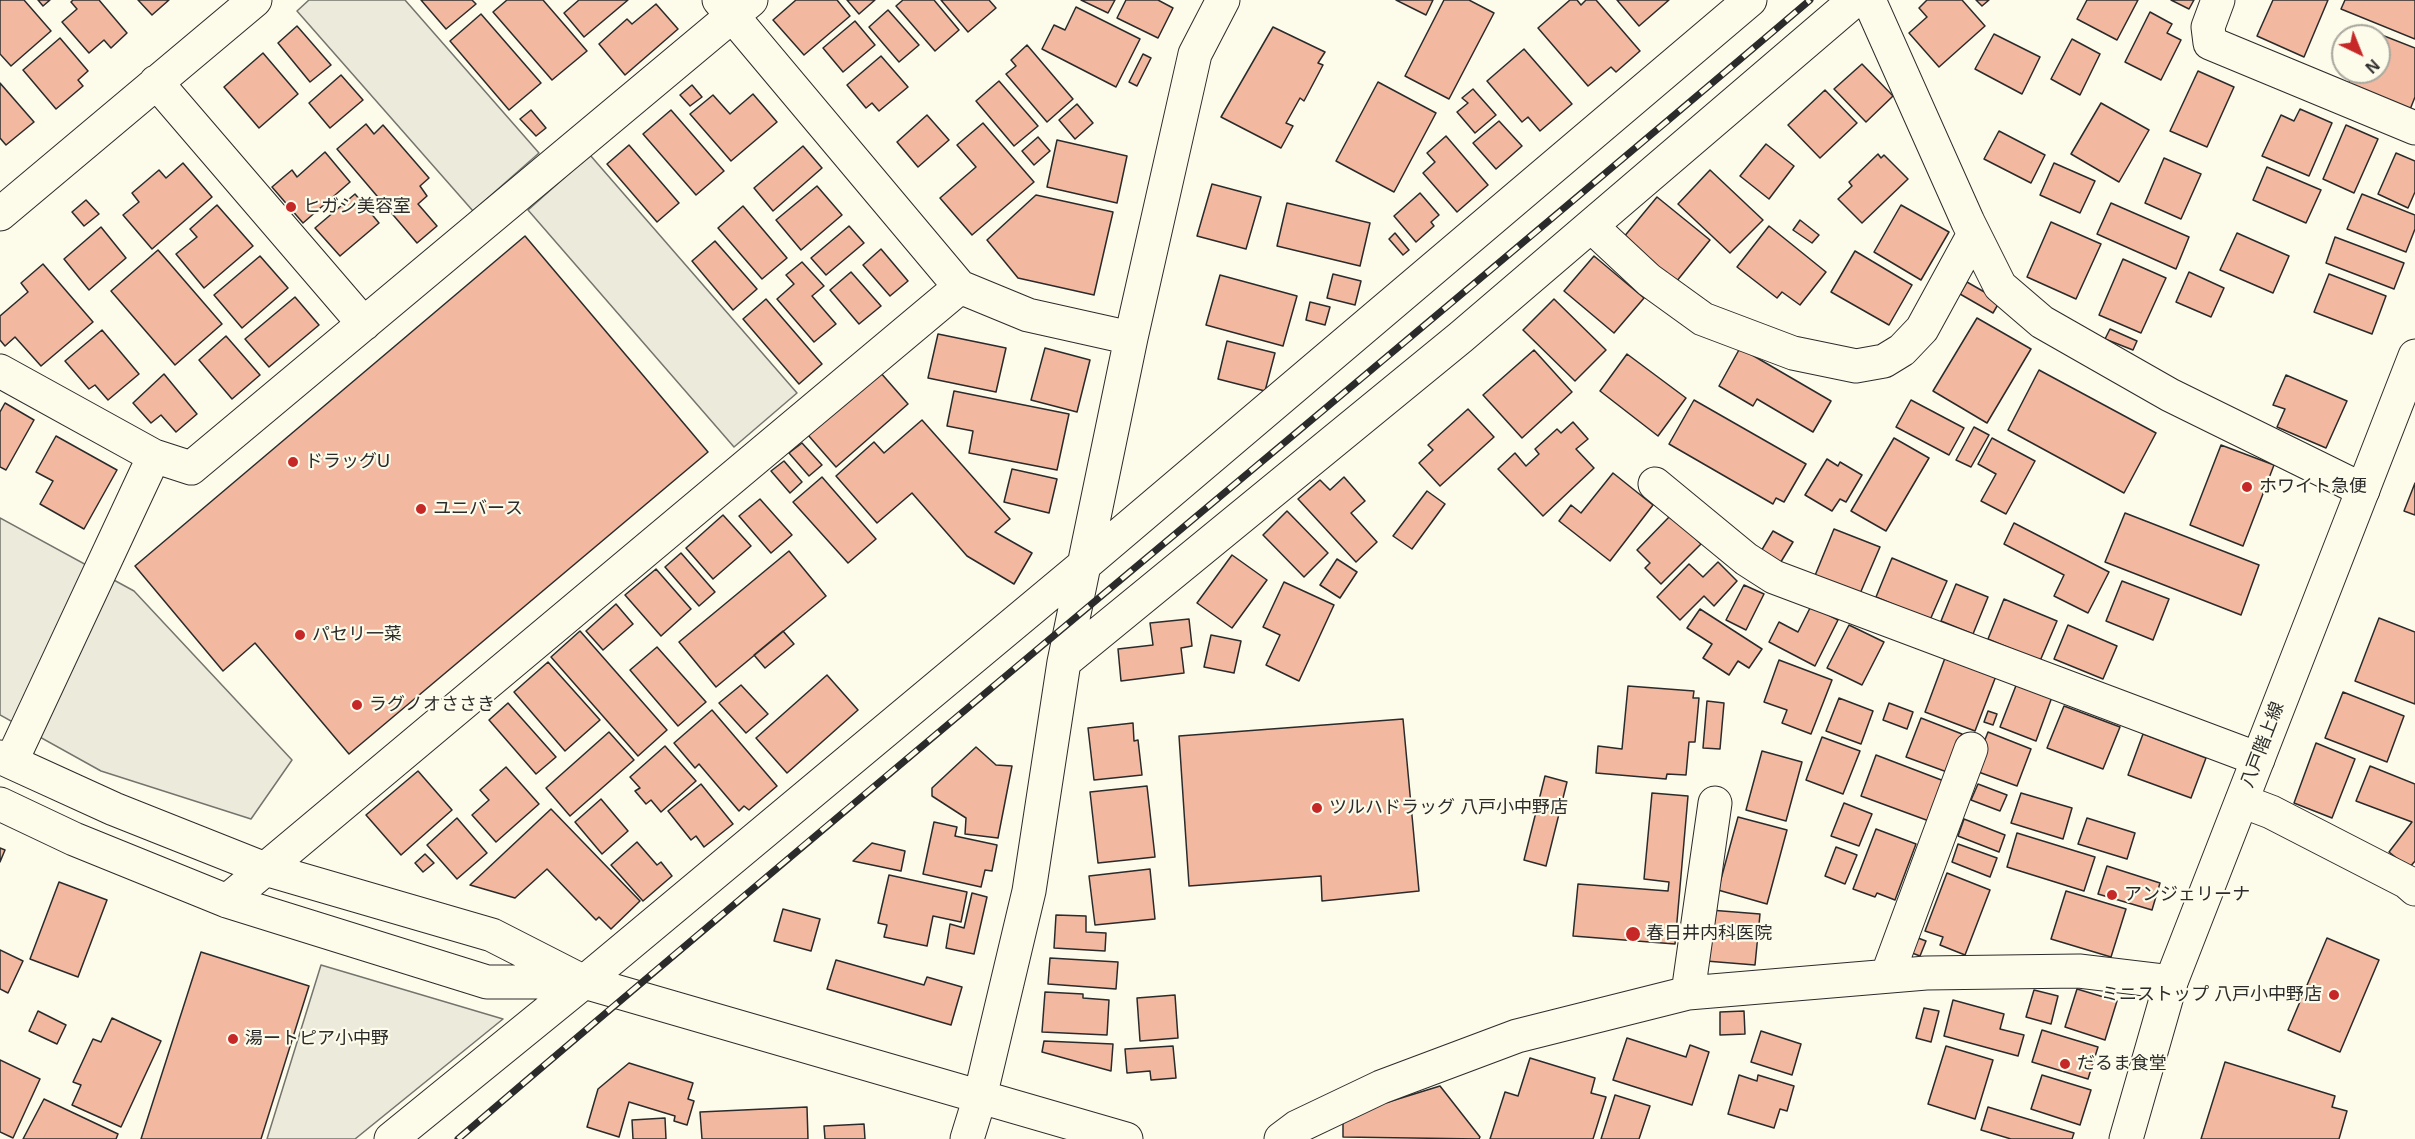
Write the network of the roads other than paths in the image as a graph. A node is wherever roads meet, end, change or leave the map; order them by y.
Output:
1 (255, 0) edge
2 (1223, 0) edge
3 (1750, 0) edge
4 (1854, 0) edge
5 (1869, 0) edge
6 (2218, 0) edge
7 (734, 5) edge
8 (156, 82) junction
9 (2415, 128) edge
10 (0, 214) edge
11 (1591, 226) junction
12 (1974, 234) junction
13 (960, 286) junction
14 (364, 324) junction
15 (1131, 338) junction
16 (2415, 356) edge
17 (0, 371) edge
18 (154, 456) junction
19 (1655, 484) dead end
20 (2363, 490) junction
21 (1084, 565) junction
22 (1064, 662) junction
23 (1971, 749) dead end
24 (6, 759) edge
25 (2258, 759) junction
26 (2242, 801) junction
27 (1715, 803) dead end
28 (0, 804) edge
29 (265, 869) junction
30 (2412, 882) edge
31 (227, 901) junction
32 (1887, 976) junction
33 (584, 982) junction
34 (2171, 982) junction
35 (1688, 993) junction
36 (980, 1097) junction
37 (391, 1139) edge
38 (967, 1139) edge
39 (1126, 1139) edge
40 (1281, 1139) edge
41 (2126, 1139) edge

1 - 8 street
2 - 15 street
3 - 21 street
4 - 11 street
5 - 12 street
6 - 9 street
7 - 13 street
7 - 14 street
8 - 10 street
8 - 14 street
11 - 12 street
11 - 22 street
12 - 20 street
13 - 15 street
13 - 29 street
14 - 18 street
15 - 21 street
16 - 20 street, 八戸階上線
17 - 18 street
18 - 24 street
19 - 25 street
20 - 25 street, 八戸階上線
21 - 22 street
21 - 33 street
22 - 36 street
23 - 32 street
24 - 29 street
25 - 26 street, 八戸階上線
26 - 30 street
26 - 34 street, 八戸階上線
27 - 35 street
28 - 31 street
29 - 31 street
29 - 33 street
31 - 33 street
32 - 34 street
32 - 35 street
33 - 36 street
33 - 37 street
34 - 41 street, 八戸階上線
35 - 40 street
36 - 38 street
36 - 39 street

